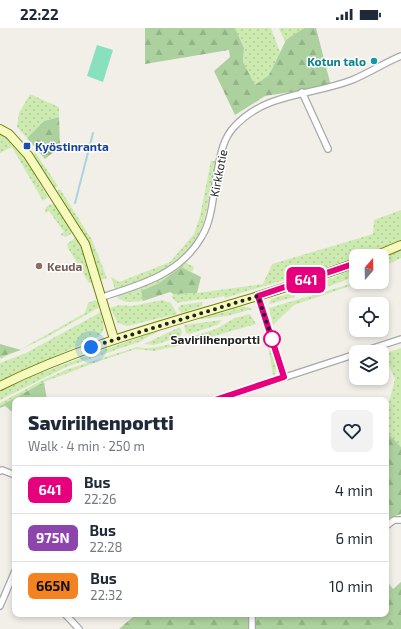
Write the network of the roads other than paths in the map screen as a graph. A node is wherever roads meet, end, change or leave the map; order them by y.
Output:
1 (401, 56) edge
2 (302, 92) junction
3 (0, 129) edge
4 (328, 149) dead end
5 (401, 245) edge
6 (389, 250) edge
7 (349, 265) edge
8 (258, 296) junction
9 (102, 297) junction
10 (114, 339) junction
11 (401, 339) edge
12 (383, 345) edge
13 (349, 356) edge
14 (284, 377) junction
15 (0, 386) edge
16 (224, 397) edge
17 (0, 471) edge
18 (12, 474) edge
19 (401, 520) edge
20 (389, 524) edge
21 (12, 578) edge
22 (0, 606) edge
23 (68, 617) edge
24 (252, 617) edge
25 (79, 629) edge
26 (252, 629) edge

1 - 2 street, Kirkkotie
2 - 4 street
2 - 9 street, Kirkkotie
3 - 9 main road
5 - 6 main road
7 - 8 main road
8 - 10 main road
8 - 14 street
9 - 10 main road
10 - 15 main road
11 - 12 street
13 - 14 street
14 - 16 street
17 - 18 street
19 - 20 street
21 - 22 street
23 - 25 street
24 - 26 street

